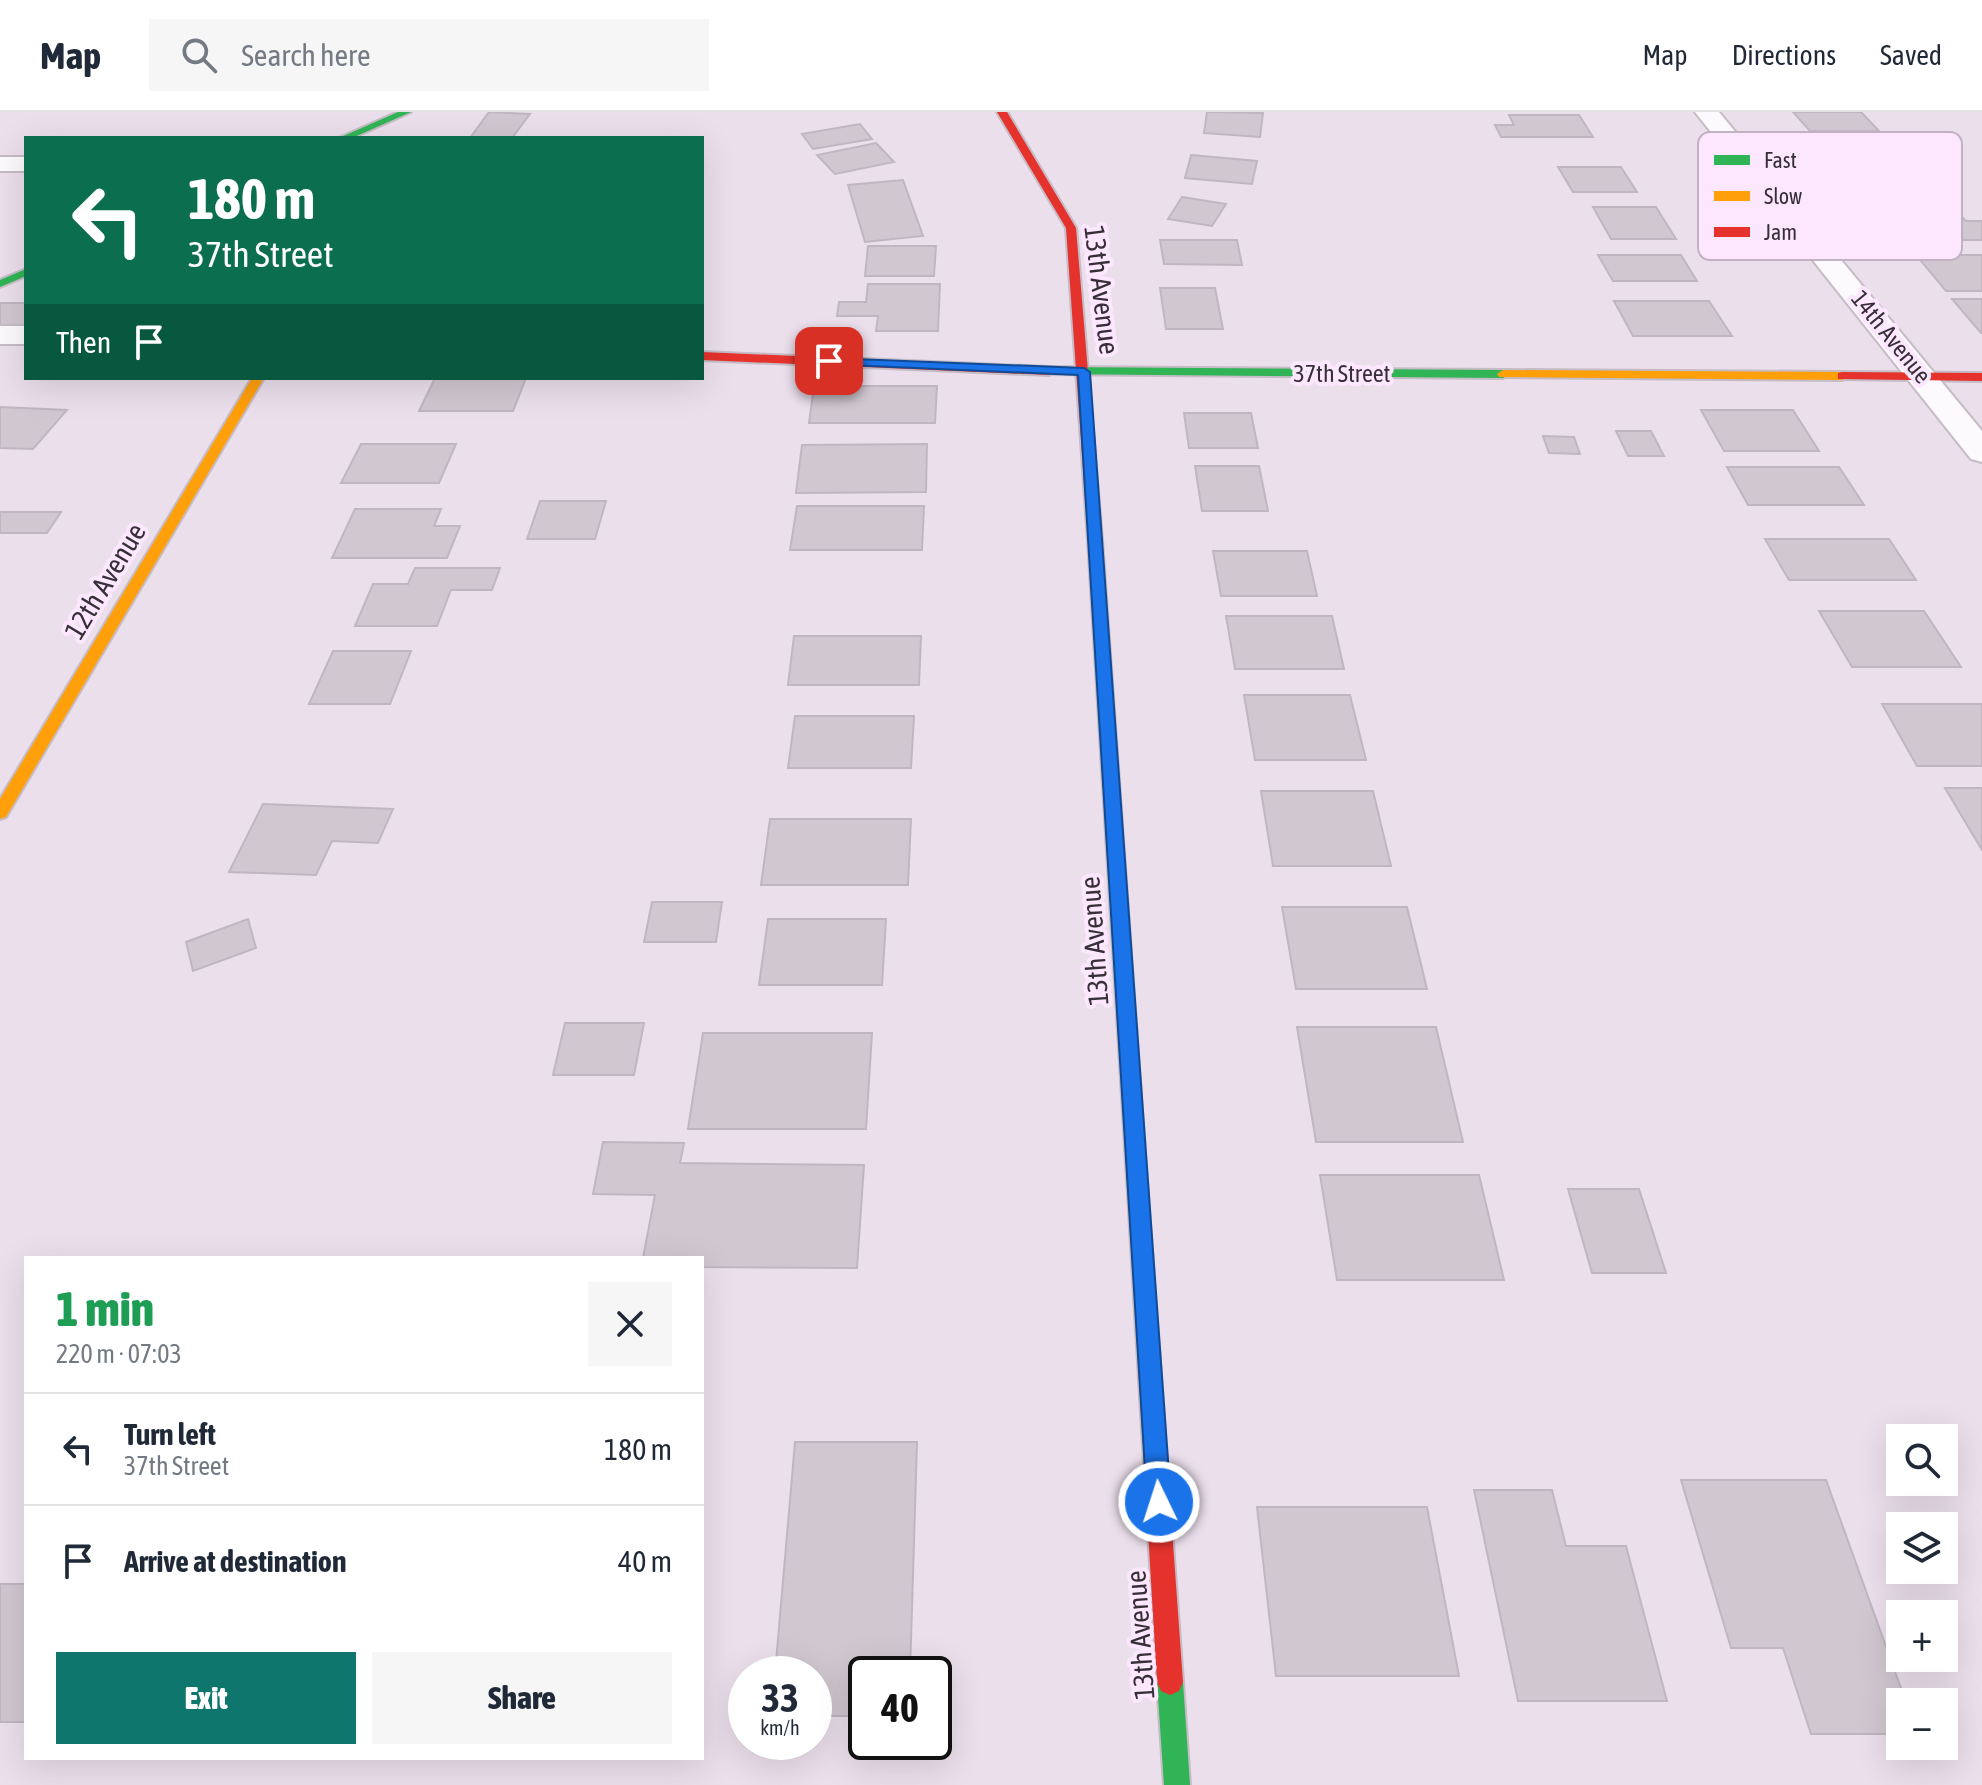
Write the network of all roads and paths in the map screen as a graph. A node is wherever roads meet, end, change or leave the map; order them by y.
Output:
1 (406, 112) edge
2 (1002, 112) edge
3 (1707, 112) edge
4 (379, 132) edge
5 (1723, 132) edge
6 (356, 136) edge
7 (0, 164) edge
8 (24, 164) edge
9 (1828, 260) edge
10 (24, 273) edge
11 (0, 284) edge
12 (0, 335) edge
13 (24, 335) edge
14 (704, 356) edge
15 (1084, 372) junction
16 (1982, 377) edge
17 (1925, 378) junction
18 (257, 380) edge
19 (1982, 452) edge
20 (0, 813) edge
21 (1177, 1785) edge

1 - 4 street
2 - 15 street, 13th Avenue
3 - 5 street, 14th Avenue
4 - 6 street
7 - 8 street
9 - 17 street, 14th Avenue
10 - 11 street
12 - 13 street
14 - 15 street, 37th Street
15 - 17 street, 37th Street
15 - 21 street, 13th Avenue
16 - 17 street, 37th Street
17 - 19 street, 14th Avenue
18 - 20 street, 12th Avenue

